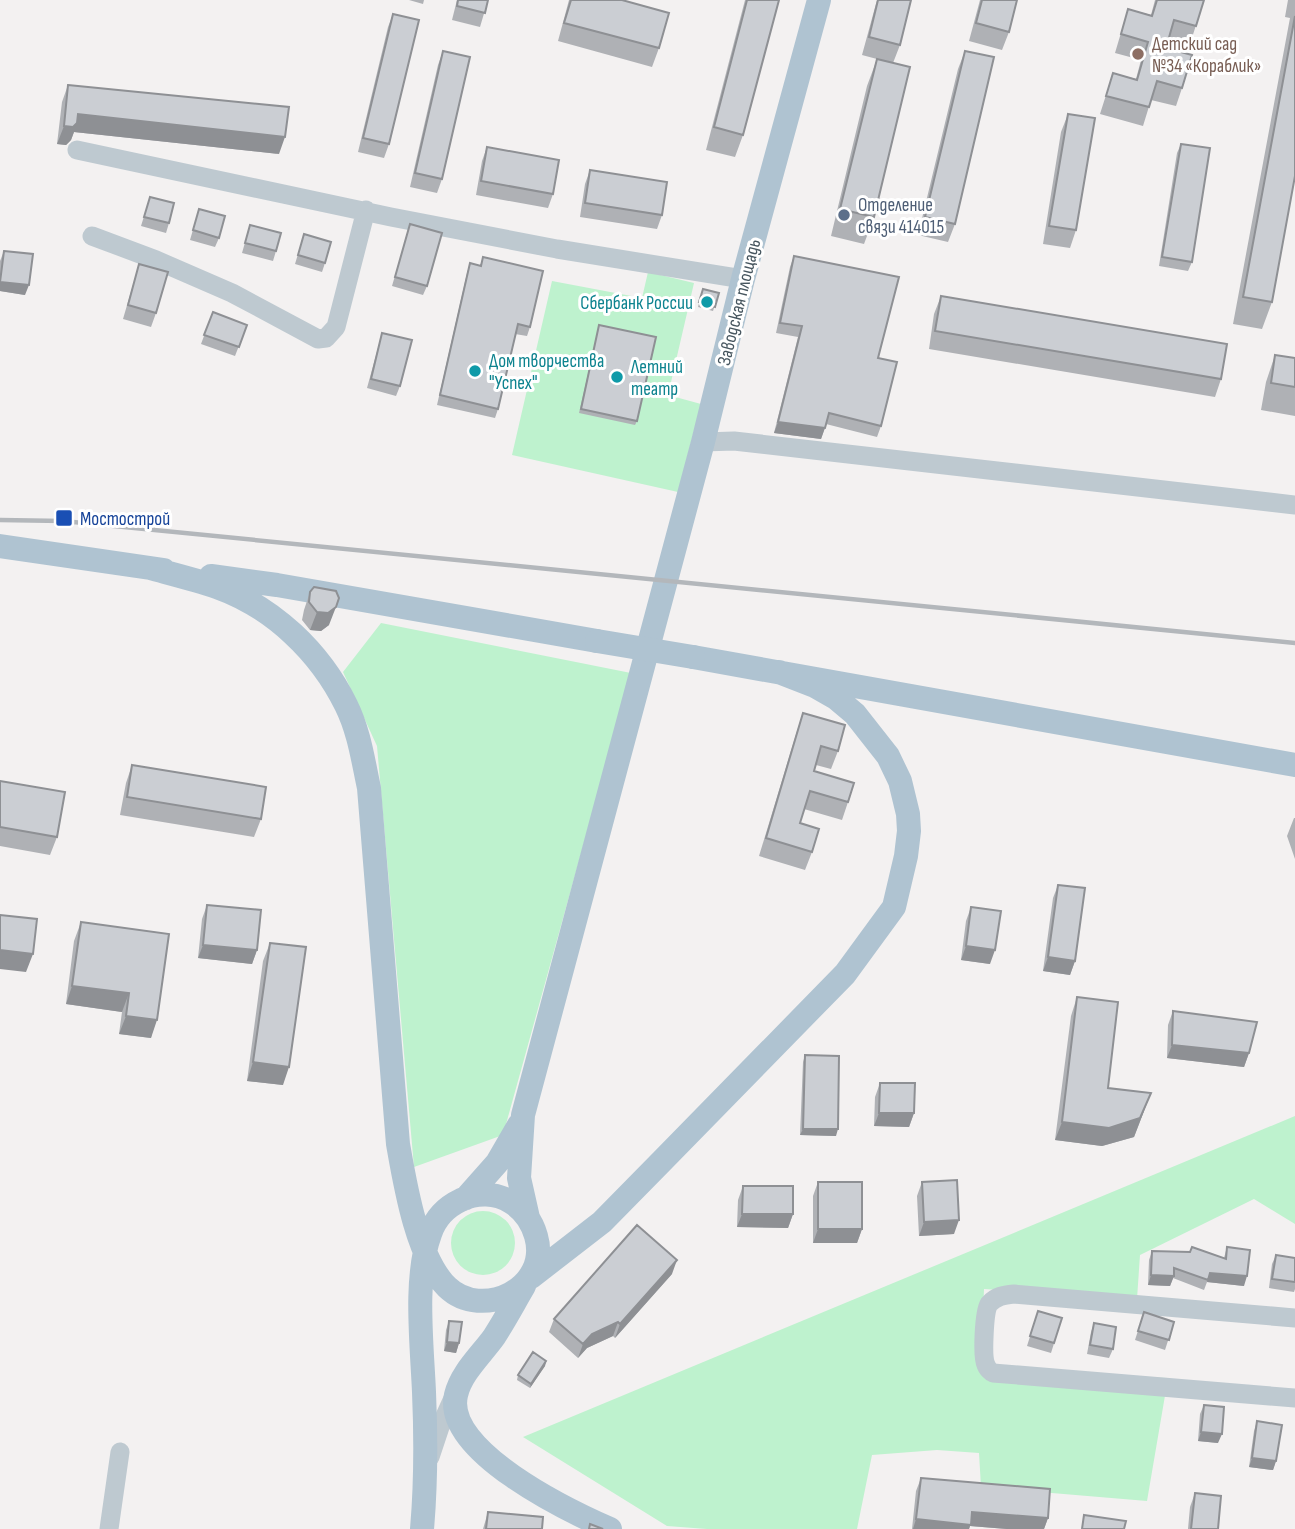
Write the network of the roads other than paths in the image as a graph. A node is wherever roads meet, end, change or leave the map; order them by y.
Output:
1 (819, 0) edge
2 (77, 150) dead end
3 (366, 210) junction
4 (92, 236) dead end
5 (743, 279) junction
6 (703, 442) junction
7 (1295, 505) edge
8 (0, 546) edge
9 (150, 568) junction
10 (779, 672) junction
11 (1295, 765) edge
12 (523, 1115) junction
13 (466, 1198) junction
14 (528, 1218) junction
15 (425, 1250) junction
16 (528, 1280) junction
17 (1295, 1318) edge
18 (458, 1388) junction
19 (1295, 1398) edge
20 (120, 1452) dead end
21 (427, 1468) junction
22 (109, 1529) edge
23 (422, 1529) edge
24 (610, 1529) edge

1 - 5 main road, Заводская площадь
2 - 3 street
3 - 4 street
3 - 5 street
5 - 6 main road, Заводская площадь
6 - 7 street
6 - 12 main road, Заводская площадь
8 - 9 main road
9 - 10 main road, bridge
9 - 15 main road
10 - 11 main road
10 - 16 main road
12 - 13 main road
12 - 14 main road
13 - 14 main road
13 - 15 main road
14 - 16 main road
15 - 16 main road
15 - 21 main road
16 - 18 main road
17 - 19 street
18 - 21 street
18 - 24 main road
20 - 22 street
21 - 23 main road

